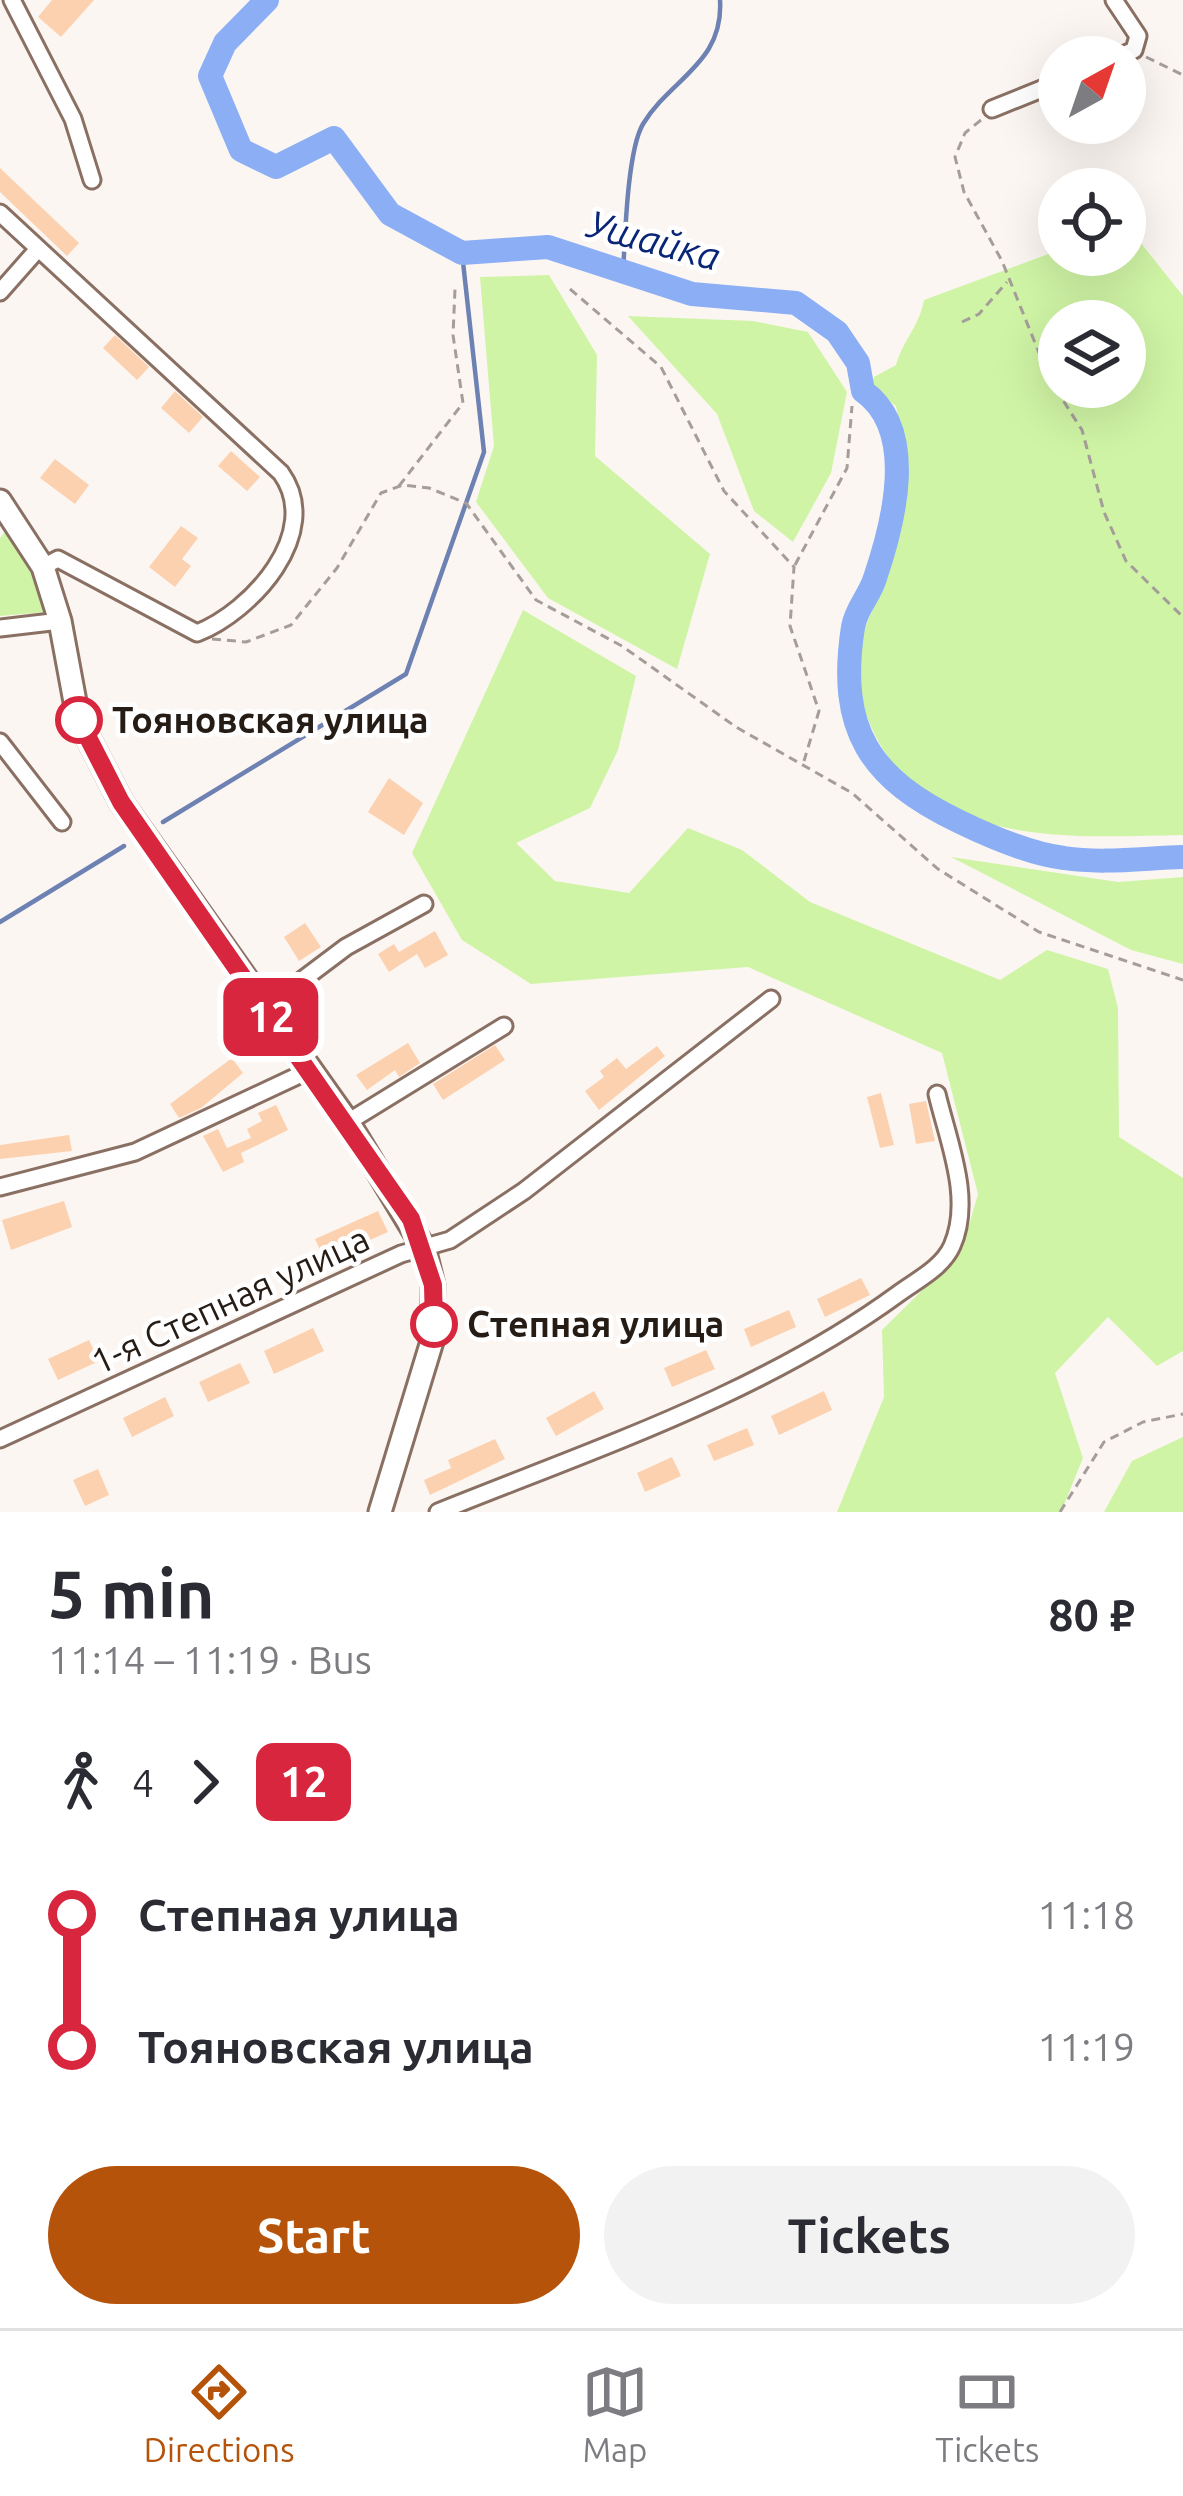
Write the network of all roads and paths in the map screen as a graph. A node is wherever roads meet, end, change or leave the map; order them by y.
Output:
1 (12, 0) edge
2 (1114, 0) edge
3 (1138, 36) edge
4 (1146, 61) edge
5 (1183, 75) edge
6 (1038, 91) edge
7 (992, 110) joint
8 (92, 180) dead end
9 (0, 213) edge
10 (38, 249) junction
11 (1008, 280) junction
12 (570, 289) dead end
13 (455, 290) dead end
14 (0, 292) edge
15 (962, 322) dead end
16 (852, 406) dead end
17 (398, 487) junction
18 (1, 503) edge
19 (43, 567) junction
20 (794, 567) junction
21 (1183, 617) edge
22 (60, 620) junction
23 (0, 628) edge
24 (197, 633) junction
25 (0, 742) edge
26 (804, 763) junction
27 (62, 822) dead end
28 (424, 904) dead end
29 (1183, 980) edge
30 (771, 999) dead end
31 (265, 1008) junction
32 (504, 1026) dead end
33 (310, 1070) junction
34 (937, 1094) dead end
35 (348, 1122) junction
36 (0, 1187) edge
37 (424, 1248) junction
38 (1183, 1414) edge
39 (0, 1439) edge
40 (380, 1512) edge
41 (438, 1512) edge
42 (1060, 1512) edge

1 - 8 street
2 - 3 street
4 - 5 path
6 - 7 street
7 - 11 path
9 - 10 street
10 - 14 street
10 - 24 street
11 - 15 path
11 - 21 path
12 - 20 path
13 - 17 path
16 - 20 path
17 - 24 path
17 - 26 path
18 - 19 street
19 - 22 street
19 - 24 street
20 - 26 path
22 - 23 street
22 - 31 street
25 - 27 street
26 - 29 path
28 - 31 street
30 - 37 street, 1-я Степная улица
31 - 33 street
32 - 35 street
33 - 35 street
33 - 36 street
34 - 41 street
35 - 37 street
37 - 39 street, 1-я Степная улица
37 - 40 street
38 - 42 path

